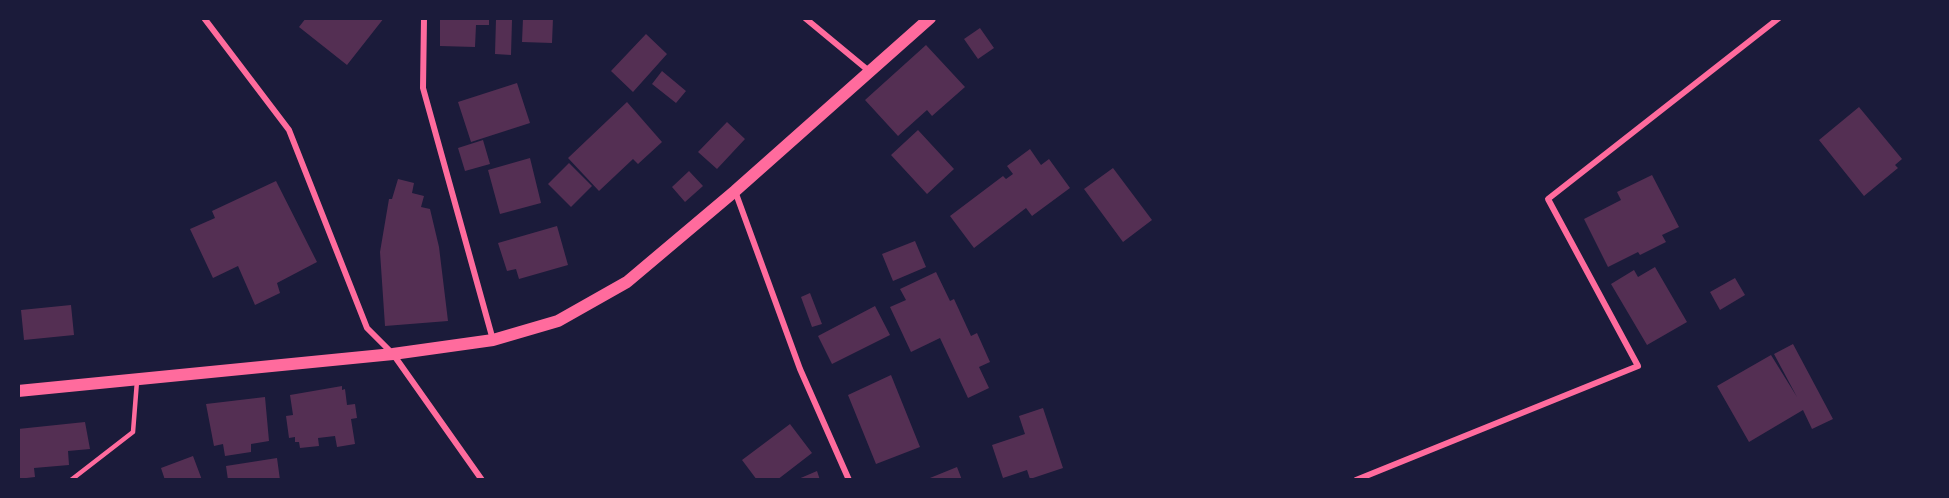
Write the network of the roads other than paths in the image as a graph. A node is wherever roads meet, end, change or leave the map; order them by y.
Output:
1 (204, 18) edge
2 (424, 18) edge
3 (805, 18) edge
4 (930, 18) edge
5 (1779, 18) edge
6 (870, 72) junction
7 (735, 191) junction
8 (492, 340) junction
9 (393, 354) junction
10 (138, 379) junction
11 (18, 391) edge
12 (71, 480) edge
13 (482, 480) edge
14 (849, 480) edge
15 (1356, 480) edge

1 - 9 street
2 - 8 street
3 - 6 street
4 - 6 main road
5 - 15 street
6 - 7 main road
7 - 8 main road
7 - 14 street
8 - 9 main road
9 - 10 main road
9 - 13 street
10 - 11 main road
10 - 12 lane

